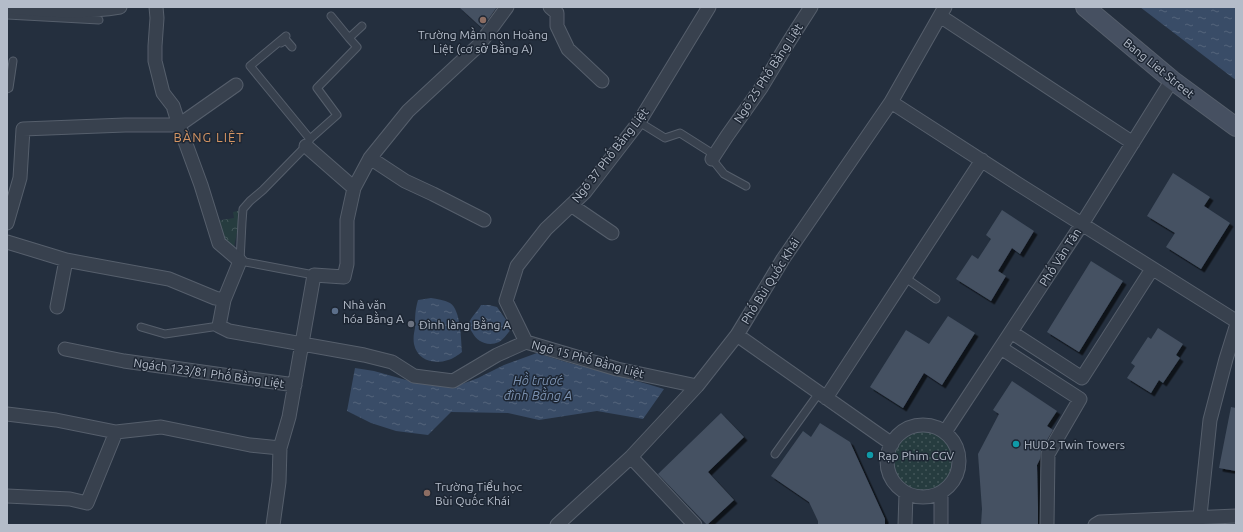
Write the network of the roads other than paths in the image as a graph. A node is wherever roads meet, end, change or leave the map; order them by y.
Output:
1 (10, 7) edge
2 (120, 7) edge
3 (156, 7) edge
4 (507, 7) edge
5 (550, 7) edge
6 (709, 7) edge
7 (811, 7) edge
8 (1085, 7) edge
9 (943, 12) edge
10 (7, 15) edge
11 (331, 16) dead end
12 (99, 20) dead end
13 (362, 26) dead end
14 (286, 36) dead end
15 (348, 38) junction
16 (292, 47) dead end
17 (13, 61) dead end
18 (252, 68) junction
19 (1172, 80) junction
20 (602, 81) dead end
21 (236, 85) dead end
22 (7, 89) edge
23 (891, 102) junction
24 (639, 122) junction
25 (179, 125) junction
26 (1236, 127) edge
27 (308, 142) junction
28 (1133, 143) junction
29 (370, 158) junction
30 (712, 159) junction
31 (982, 160) junction
32 (746, 186) dead end
33 (354, 188) junction
34 (571, 205) junction
35 (484, 220) dead end
36 (7, 223) edge
37 (1082, 224) junction
38 (612, 233) dead end
39 (7, 242) edge
40 (66, 260) junction
41 (240, 261) junction
42 (1152, 269) junction
43 (314, 275) junction
44 (904, 277) junction
45 (936, 299) dead end
46 (224, 300) junction
47 (57, 307) dead end
48 (1236, 321) edge
49 (219, 326) junction
50 (141, 327) dead end
51 (1236, 327) edge
52 (1011, 332) junction
53 (737, 335) junction
54 (526, 342) junction
55 (302, 345) junction
56 (1001, 348) junction
57 (65, 349) dead end
58 (295, 385) junction
59 (697, 386) junction
60 (822, 395) junction
61 (7, 414) edge
62 (116, 432) junction
63 (945, 432) junction
64 (892, 444) junction
65 (280, 448) junction
66 (775, 454) dead end
67 (631, 457) junction
68 (906, 493) junction
69 (941, 493) junction
70 (7, 496) edge
71 (1236, 516) edge
72 (1199, 521) edge
73 (273, 525) edge
74 (557, 525) edge
75 (695, 525) edge
76 (905, 525) edge
77 (941, 525) edge
78 (1047, 525) edge
79 (1095, 525) edge

1 - 2 street
3 - 25 street
4 - 29 street
5 - 20 street
6 - 24 street, Ngõ 37 Phố Bằng Liệt
7 - 30 street, Ngõ 25 Phố Bằng Liệt
8 - 19 street, Bang Liet Street
9 - 23 street, Phố Bùi Quốc Khái
9 - 28 street
10 - 12 lane
11 - 15 lane
13 - 15 lane
14 - 18 lane
15 - 27 lane
16 - 18 lane
17 - 22 lane
18 - 27 lane
19 - 26 street, Bang Liet Street
19 - 28 street, Phố Văn Tân
21 - 25 street
23 - 31 street
23 - 53 street, Phố Bùi Quốc Khái
24 - 30 lane
24 - 34 street, Ngõ 37 Phố Bằng Liệt
25 - 36 street
25 - 41 street
27 - 33 street
27 - 41 lane
28 - 37 street, Phố Văn Tân
29 - 33 street
29 - 35 street
30 - 32 lane
31 - 37 street
31 - 44 street
33 - 43 street
34 - 38 street
34 - 54 street, Ngõ 37 Phố Bằng Liệt
37 - 42 street
37 - 52 street, Phố Văn Tân
39 - 40 street
40 - 46 street
40 - 47 street
41 - 43 lane
41 - 46 street
42 - 48 street
42 - 52 street
43 - 55 street
44 - 45 lane
44 - 60 street
46 - 49 street
49 - 50 lane
49 - 55 street, Ngõ 15 Phố Bằng Liệt
51 - 72 street
52 - 56 street, Phố Văn Tân
53 - 59 street, Phố Bùi Quốc Khái
53 - 60 street
54 - 55 street, Ngõ 15 Phố Bằng Liệt
54 - 59 street, Ngõ 15 Phố Bằng Liệt
55 - 58 street
56 - 63 street, Phố Văn Tân
56 - 78 street
57 - 58 street, Ngách 123/81 Phố Bằng Liệt
58 - 65 street
59 - 67 street, Phố Bùi Quốc Khái
60 - 64 street
60 - 66 lane
61 - 62 street
62 - 65 street
62 - 70 street
63 - 64 street
63 - 69 street
64 - 68 street
65 - 73 street
67 - 74 street, Phố Bùi Quốc Khái
67 - 75 street
68 - 69 street
68 - 76 street
69 - 77 street
71 - 72 street
72 - 79 street

